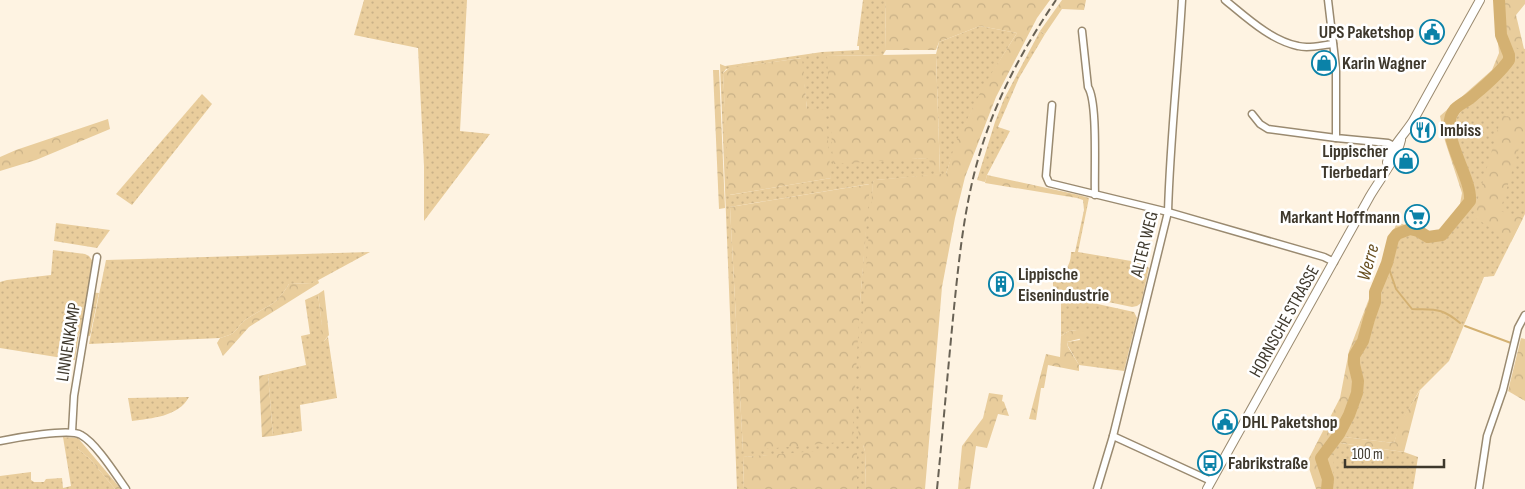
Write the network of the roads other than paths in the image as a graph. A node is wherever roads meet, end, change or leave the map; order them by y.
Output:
1 (1182, 0) edge
2 (1225, 0) edge
3 (1328, 0) edge
4 (1480, 0) edge
5 (1082, 31) dead end
6 (1333, 44) junction
7 (1052, 105) dead end
8 (1252, 114) dead end
9 (1336, 138) junction
10 (1397, 148) junction
11 (1095, 194) junction
12 (1168, 212) junction
13 (98, 257) dead end
14 (1334, 262) junction
15 (1525, 314) edge
16 (72, 432) junction
17 (1113, 436) junction
18 (0, 441) edge
19 (1211, 481) junction
20 (126, 489) edge
21 (1096, 489) edge
22 (1207, 489) edge
23 (1479, 489) edge

1 - 12 street, ALTER WEG
2 - 6 street
3 - 6 street
4 - 10 main road, HORNSCHE STRASSE
5 - 11 street
6 - 9 street
7 - 11 street
8 - 9 street
9 - 10 street
10 - 14 main road, HORNSCHE STRASSE
11 - 12 street
12 - 14 street
12 - 17 street, ALTER WEG
13 - 16 street, LINNENKAMP
14 - 19 main road, HORNSCHE STRASSE
15 - 23 street
16 - 18 street
16 - 20 street
17 - 19 street
17 - 21 street, ALTER WEG
19 - 22 main road, HORNSCHE STRASSE

